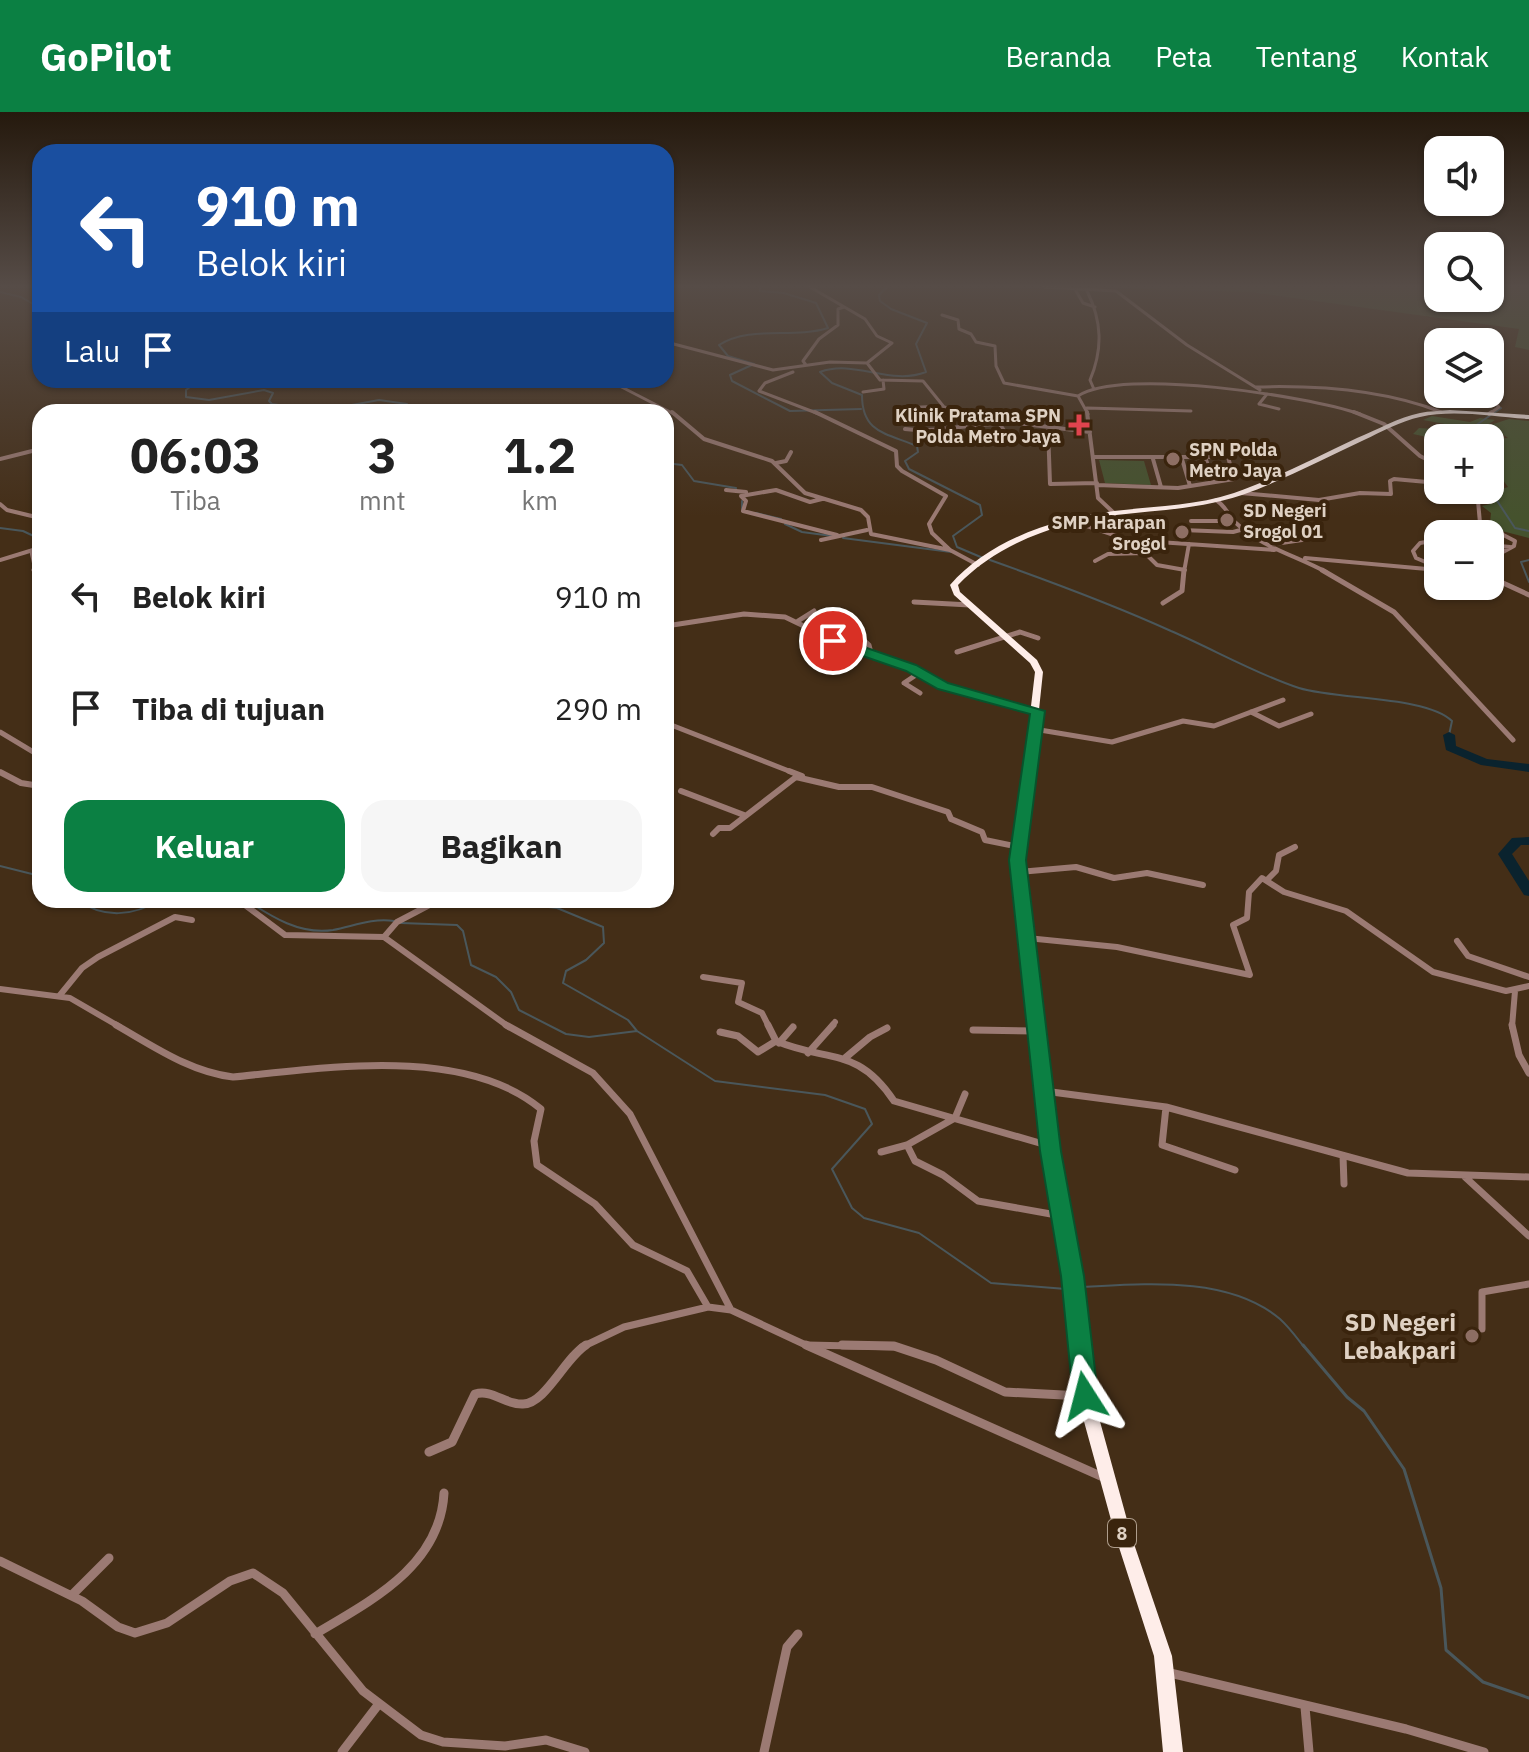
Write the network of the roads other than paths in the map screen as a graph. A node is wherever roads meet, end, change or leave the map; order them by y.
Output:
1 (867, 363) edge
2 (745, 364) edge
3 (851, 364) edge
4 (996, 364) edge
5 (1095, 364) edge
6 (1217, 364) edge
7 (806, 365) junction
8 (883, 380) junction
9 (1093, 387) junction
10 (624, 388) edge
11 (1256, 388) junction
12 (863, 392) dead end
13 (1265, 393) junction
14 (1078, 396) junction
15 (657, 404) edge
16 (942, 406) junction
17 (901, 408) dead end
18 (1087, 408) junction
19 (1498, 408) edge
20 (1279, 409) dead end
21 (1191, 411) dead end
22 (1439, 412) junction
23 (674, 414) edge
24 (1490, 414) junction
25 (1529, 417) edge
26 (999, 423) junction
27 (1013, 423) junction
28 (1048, 427) junction
29 (1392, 427) junction
30 (905, 429) dead end
31 (1090, 432) junction
32 (1007, 435) dead end
33 (32, 451) edge
34 (791, 452) dead end
35 (1094, 457) junction
36 (1205, 457) junction
37 (0, 459) edge
38 (1153, 459) junction
39 (1182, 459) junction
40 (1424, 459) edge
41 (776, 463) junction
42 (1213, 480) junction
43 (1424, 482) edge
44 (1097, 484) junction
45 (1190, 486) junction
46 (1161, 487) junction
47 (726, 490) dead end
48 (757, 492) junction
49 (1237, 493) junction
50 (822, 499) junction
51 (1216, 500) junction
52 (1478, 504) edge
53 (1, 506) edge
54 (1115, 514) junction
55 (32, 516) edge
56 (1191, 521) dead end
57 (1233, 521) junction
58 (1075, 522) junction
59 (1244, 529) junction
60 (867, 530) junction
61 (1182, 530) dead end
62 (835, 535) junction
63 (821, 540) dead end
64 (1130, 540) junction
65 (1302, 540) dead end
66 (1147, 542) junction
67 (1424, 542) edge
68 (1189, 544) junction
69 (1269, 545) junction
70 (1504, 546) edge
71 (1512, 547) junction
72 (32, 550) edge
73 (950, 550) junction
74 (1278, 550) junction
75 (1504, 551) edge
76 (1145, 553) junction
77 (1128, 555) junction
78 (1301, 558) junction
79 (0, 560) edge
80 (1095, 561) dead end
81 (1424, 562) edge
82 (979, 564) junction
83 (1424, 567) edge
84 (1185, 570) junction
85 (1504, 583) edge
86 (1529, 595) edge
87 (914, 602) dead end
88 (1163, 603) dead end
89 (970, 605) junction
90 (814, 611) dead end
91 (674, 621) edge
92 (798, 621) junction
93 (685, 623) junction
94 (674, 625) edge
95 (856, 633) dead end
96 (1005, 636) junction
97 (1038, 638) dead end
98 (957, 652) dead end
99 (871, 653) junction
100 (919, 673) junction
101 (920, 693) dead end
102 (1283, 700) dead end
103 (1037, 711) junction
104 (1251, 712) junction
105 (1311, 714) dead end
106 (674, 726) edge
107 (1034, 729) junction
108 (0, 732) edge
109 (1513, 740) dead end
110 (32, 751) edge
111 (0, 772) edge
112 (813, 780) junction
113 (32, 785) edge
114 (681, 791) dead end
115 (744, 815) junction
116 (713, 834) dead end
117 (1019, 847) junction
118 (1295, 847) dead end
119 (1019, 872) junction
120 (1268, 879) junction
121 (1203, 885) dead end
122 (249, 908) edge
123 (424, 908) edge
124 (192, 920) dead end
125 (384, 937) junction
126 (1027, 938) junction
127 (1457, 941) dead end
128 (703, 977) dead end
129 (1529, 977) edge
130 (1529, 986) edge
131 (0, 989) edge
132 (1515, 991) junction
133 (60, 995) junction
134 (835, 1022) dead end
135 (793, 1027) dead end
136 (887, 1028) dead end
137 (973, 1030) dead end
138 (1036, 1031) junction
139 (720, 1032) dead end
140 (778, 1042) junction
141 (808, 1053) junction
142 (845, 1058) junction
143 (1529, 1073) edge
144 (1044, 1091) junction
145 (965, 1094) dead end
146 (1166, 1107) junction
147 (955, 1118) junction
148 (907, 1145) junction
149 (1050, 1146) junction
150 (881, 1152) dead end
151 (1343, 1156) junction
152 (1235, 1170) dead end
153 (1465, 1177) junction
154 (1529, 1177) edge
155 (1344, 1184) dead end
156 (1062, 1216) junction
157 (1529, 1236) edge
158 (1529, 1284) edge
159 (708, 1307) junction
160 (731, 1310) junction
161 (1482, 1329) dead end
162 (803, 1345) junction
163 (1085, 1396) junction
164 (429, 1452) dead end
165 (1109, 1479) junction
166 (444, 1493) dead end
167 (109, 1558) dead end
168 (0, 1561) edge
169 (73, 1594) junction
170 (315, 1634) junction
171 (798, 1634) dead end
172 (1162, 1671) junction
173 (378, 1705) junction
174 (1305, 1707) junction
175 (342, 1752) edge
176 (585, 1752) edge
177 (764, 1752) edge
178 (1173, 1752) edge
179 (1309, 1752) edge
180 (1484, 1752) edge

1 - 8 street
2 - 7 street
3 - 7 street
4 - 14 street
5 - 9 street
6 - 11 street
7 - 73 street
8 - 12 street
8 - 16 street
9 - 13 street
9 - 14 street
10 - 15 street
11 - 13 street
11 - 22 street
13 - 20 street
13 - 29 street
14 - 18 street
16 - 17 street
16 - 27 street
18 - 21 street
18 - 31 street
19 - 24 street
22 - 24 highway
22 - 29 highway
23 - 41 street
24 - 25 highway
26 - 27 street
26 - 30 street
26 - 32 street
27 - 28 street
28 - 31 street
28 - 44 street
29 - 40 street
29 - 49 highway
31 - 35 street
33 - 37 street
34 - 41 street
35 - 38 street
35 - 44 street
36 - 39 street
36 - 42 street
36 - 42 street
38 - 39 street
38 - 46 street
39 - 45 street
41 - 50 street
42 - 45 street
43 - 49 street
44 - 46 street
44 - 54 street
45 - 46 street
47 - 48 street
48 - 50 street
48 - 62 street
49 - 51 highway
50 - 60 street
51 - 54 highway
51 - 57 street
52 - 71 street
53 - 55 street
54 - 58 highway
56 - 57 street
57 - 59 street
58 - 64 street
58 - 82 highway
59 - 61 street
59 - 69 street
60 - 62 street
60 - 73 street
62 - 63 street
64 - 66 street
64 - 77 street
65 - 69 street
66 - 68 street
66 - 76 street
67 - 81 street
68 - 74 street
68 - 84 street
69 - 74 street
70 - 71 street
71 - 75 street
72 - 79 street
73 - 82 street
74 - 78 street
76 - 77 street
76 - 84 street
77 - 80 street
78 - 83 street
78 - 109 street
82 - 89 highway
84 - 88 street
85 - 86 street
87 - 89 street
89 - 96 highway, 8
90 - 92 street
91 - 93 street
92 - 93 street
92 - 99 street
93 - 94 street
95 - 99 street
96 - 97 street
96 - 98 street
96 - 103 highway, 8
99 - 100 street
100 - 101 street
100 - 103 street
102 - 104 street
103 - 107 highway, 8
104 - 105 street
104 - 107 street
106 - 112 street
107 - 117 highway, 8
108 - 110 street
111 - 113 street
112 - 115 street
112 - 117 street
114 - 115 street
115 - 116 street
117 - 119 highway, 8
118 - 120 street
119 - 121 street
119 - 126 highway, 8
120 - 126 street
120 - 132 street
122 - 125 street
123 - 125 street
124 - 133 street
125 - 160 street
126 - 138 highway, 8
127 - 129 street
128 - 140 street
130 - 132 street
131 - 133 street
132 - 143 street
133 - 159 street
134 - 141 street
135 - 140 street
136 - 142 street
137 - 138 street
138 - 144 highway, 8
139 - 140 street
140 - 141 street
141 - 142 street
142 - 147 street
144 - 146 street
144 - 149 highway, 8
145 - 147 street
146 - 151 street
146 - 152 street
147 - 148 street
147 - 149 street
148 - 150 street
148 - 156 street
149 - 156 highway, 8
151 - 153 street
151 - 155 street
153 - 154 street
153 - 157 street
156 - 163 highway, 8
158 - 161 street
159 - 160 street
159 - 164 street
160 - 162 street
162 - 163 street
162 - 165 street
163 - 165 highway, 8
165 - 172 highway, 8
166 - 170 street
167 - 169 street
168 - 169 street
169 - 170 street
170 - 173 street
171 - 177 street
172 - 174 street
172 - 178 highway, 8
173 - 175 street
173 - 176 street
174 - 179 street
174 - 180 street

